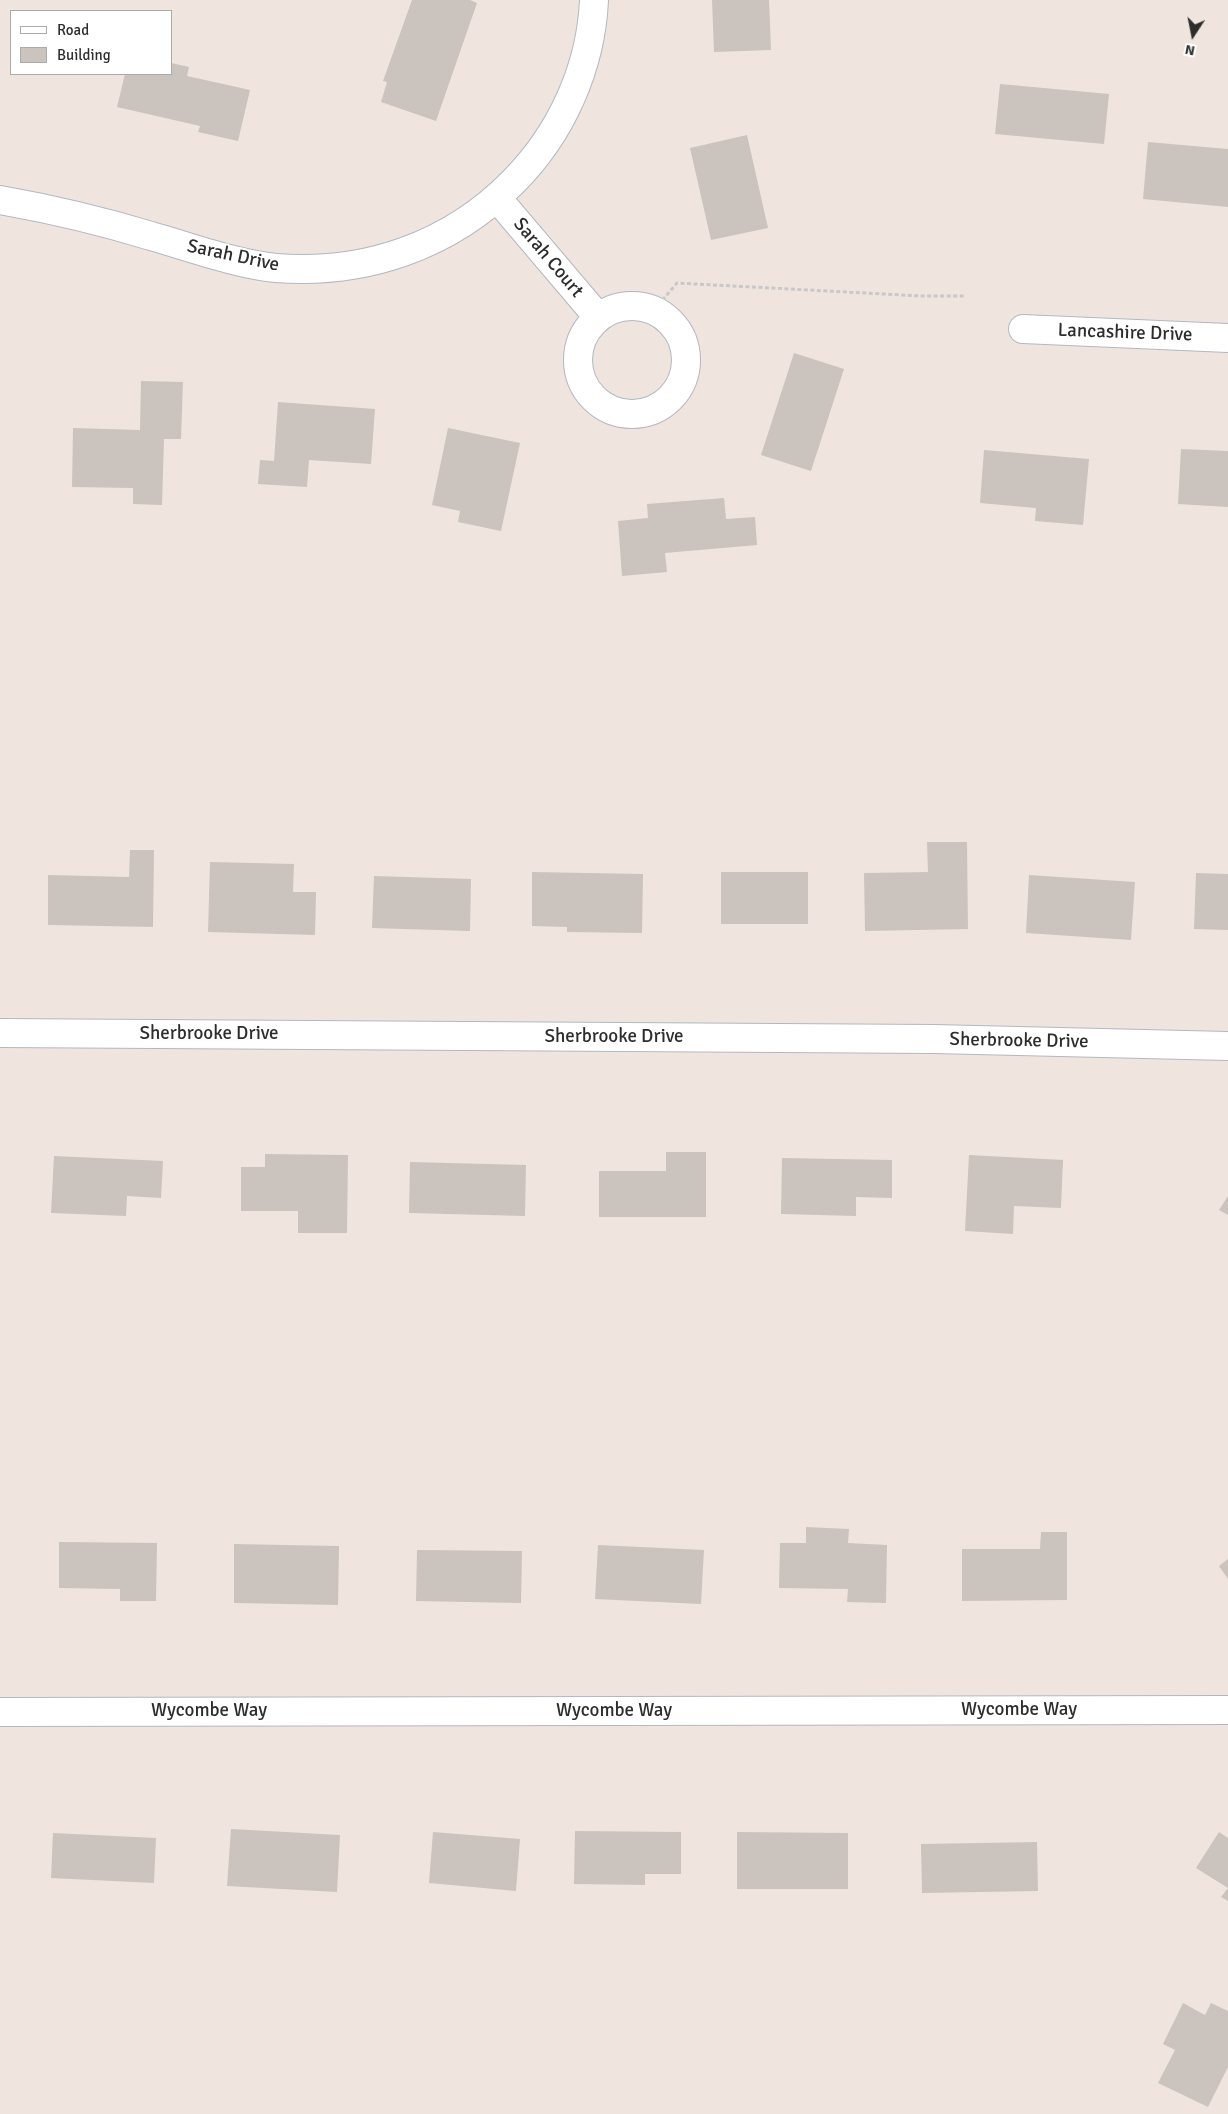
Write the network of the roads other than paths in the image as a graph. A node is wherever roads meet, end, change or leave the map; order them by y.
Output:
1 (594, 0) edge
2 (497, 198) junction
3 (0, 200) edge
4 (598, 317) junction
5 (1023, 329) dead end
6 (1228, 338) edge
7 (0, 1033) edge
8 (1228, 1046) edge
9 (1228, 1710) edge
10 (0, 1712) edge

1 - 2 street, Sarah Drive
2 - 3 street, Sarah Drive
2 - 4 street, Sarah Court
4 - 4 street
5 - 6 street, Lancashire Drive
7 - 8 street, Sherbrooke Drive
9 - 10 street, Wycombe Way

